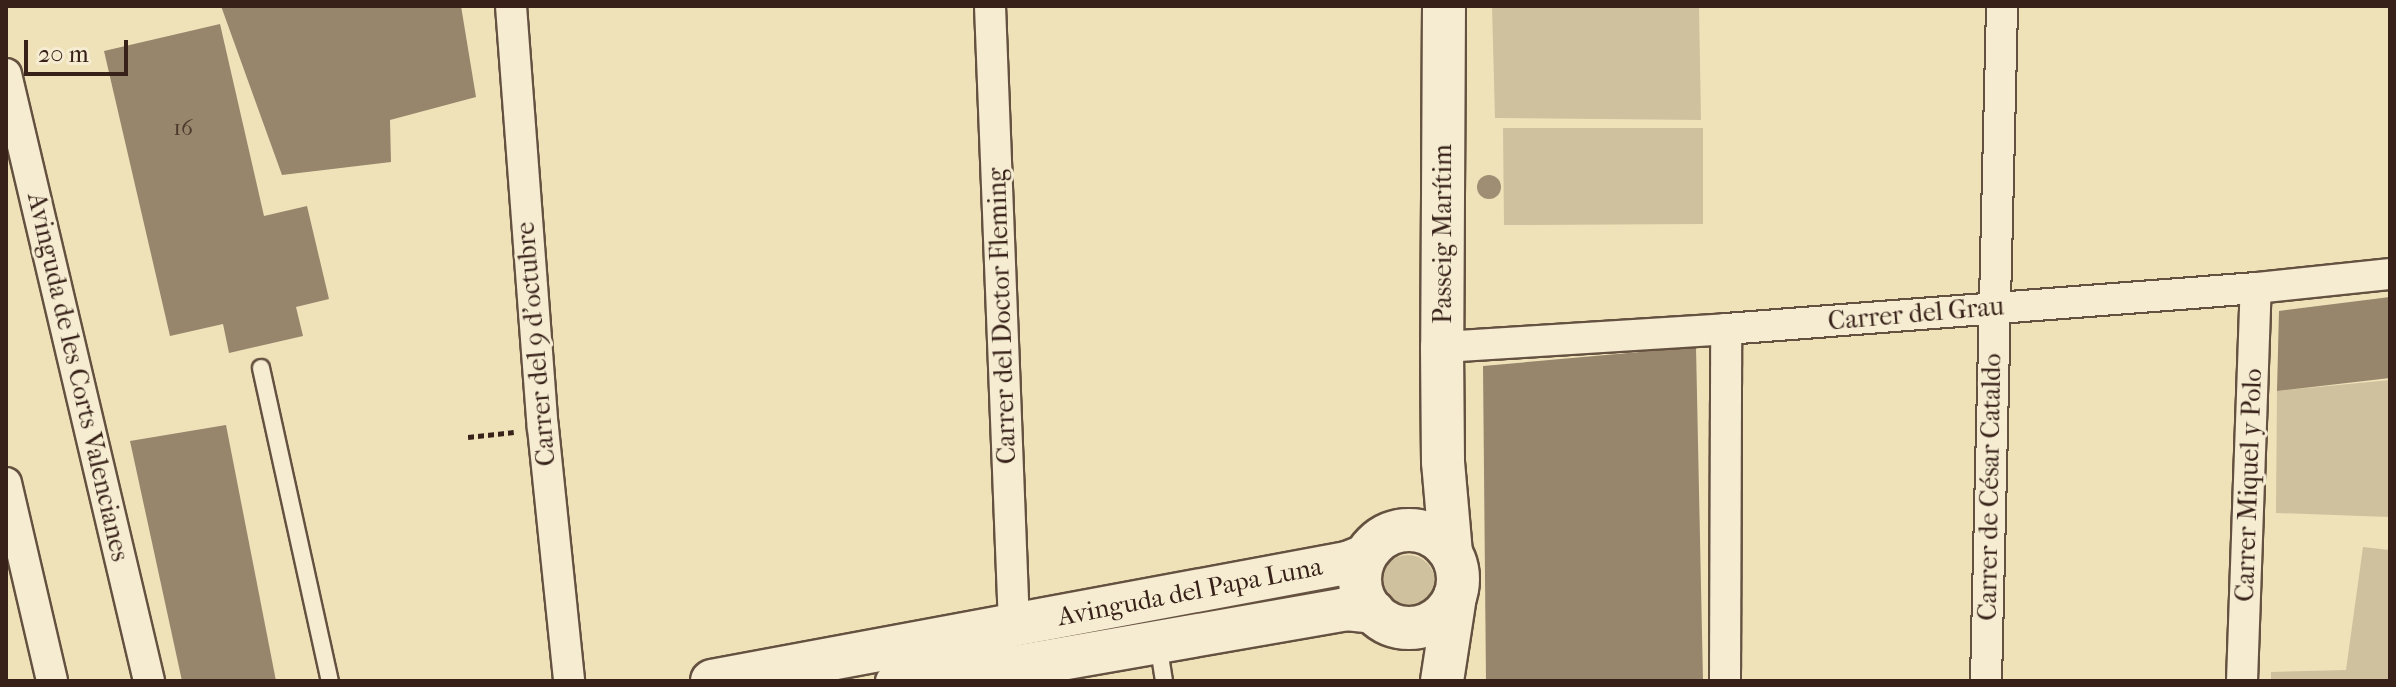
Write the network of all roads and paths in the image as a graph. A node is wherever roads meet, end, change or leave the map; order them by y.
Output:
1 (511, 6) edge
2 (990, 6) edge
3 (1444, 6) edge
4 (2002, 6) edge
5 (6, 74) edge
6 (2390, 274) edge
7 (2256, 288) junction
8 (1993, 307) junction
9 (1726, 329) junction
10 (1442, 347) junction
11 (261, 368) dead end
12 (1443, 462) junction
13 (6, 483) edge
14 (1380, 544) junction
15 (1451, 553) junction
16 (1455, 596) junction
17 (1389, 620) junction
18 (1014, 625) junction
19 (1161, 661) edge
20 (882, 666) edge
21 (1442, 680) edge
22 (52, 681) edge
23 (149, 681) edge
24 (330, 681) edge
25 (569, 681) edge
26 (712, 681) edge
27 (806, 681) edge
28 (935, 681) edge
29 (1725, 681) edge
30 (1986, 681) edge
31 (2242, 681) edge

1 - 25 street, Carrer del 9 d'octubre
2 - 18 street, Carrer del Doctor Fleming
3 - 10 street, Passeig Marítim
4 - 8 street, Carrer de César Cataldo
5 - 23 street, Avinguda de les Corts Valencianes
6 - 7 street, Carrer del Grau
7 - 8 street, Carrer del Grau
7 - 31 street, Carrer Miquel y Polo
8 - 9 street, Carrer del Grau
8 - 30 street, Carrer de César Cataldo
9 - 10 street, Carrer del Grau
9 - 29 street
10 - 12 street, Passeig Marítim
11 - 24 lane
12 - 14 street, Passeig Marítim
12 - 15 street, Passeig Marítim
13 - 22 street
14 - 15 street
14 - 17 street
14 - 18 street, Avinguda del Papa Luna
15 - 16 street
16 - 17 street
16 - 21 street
17 - 19 street, Avinguda del Papa Luna
17 - 21 street
18 - 20 street, Avinguda del Papa Luna
19 - 28 street, Avinguda del Papa Luna
20 - 26 street, Avinguda del Papa Luna
20 - 27 lane

